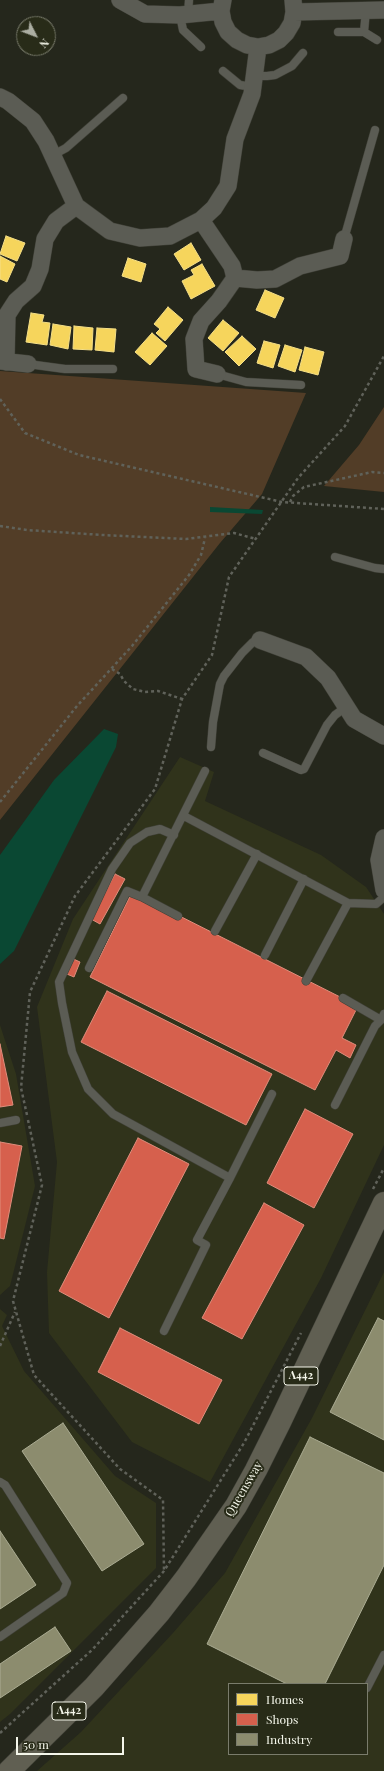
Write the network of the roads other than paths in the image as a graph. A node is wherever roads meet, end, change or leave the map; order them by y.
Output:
1 (120, 0) edge
2 (222, 5) edge
3 (293, 6) edge
4 (374, 8) edge
5 (185, 10) edge
6 (338, 32) dead end
7 (364, 32) junction
8 (377, 40) dead end
9 (201, 47) dead end
10 (258, 47) junction
11 (303, 53) dead end
12 (223, 71) dead end
13 (254, 81) junction
14 (0, 97) edge
15 (123, 98) dead end
16 (375, 130) dead end
17 (53, 155) junction
18 (76, 206) junction
19 (201, 220) junction
20 (344, 239) joint
21 (235, 278) junction
22 (3, 362) edge
23 (28, 364) joint
24 (113, 369) dead end
25 (217, 374) joint
26 (301, 385) dead end
27 (335, 557) dead end
28 (384, 569) edge
29 (260, 640) joint
30 (346, 707) junction
31 (384, 736) edge
32 (211, 747) dead end
33 (263, 753) dead end
34 (205, 771) dead end
35 (184, 816) junction
36 (174, 835) junction
37 (384, 838) edge
38 (256, 854) junction
39 (304, 879) junction
40 (384, 890) edge
41 (142, 897) junction
42 (384, 897) edge
43 (348, 903) junction
44 (178, 916) dead end
45 (215, 931) dead end
46 (265, 955) dead end
47 (89, 968) dead end
48 (306, 981) dead end
49 (343, 998) dead end
50 (383, 1017) edge
51 (272, 1094) dead end
52 (334, 1105) dead end
53 (16, 1120) dead end
54 (0, 1123) edge
55 (230, 1178) junction
56 (377, 1199) edge
57 (164, 1331) dead end
58 (0, 1482) edge
59 (0, 1637) edge
60 (384, 1655) edge
61 (368, 1686) edge
62 (45, 1735) junction
63 (0, 1760) edge
64 (9, 1771) edge

1 - 5 street
2 - 5 street
2 - 10 street
3 - 4 street
3 - 10 street
4 - 7 lane
5 - 9 lane
6 - 7 lane
7 - 8 lane
10 - 13 street
11 - 13 lane
12 - 13 lane
13 - 19 street
14 - 17 street
15 - 17 lane
16 - 20 lane
17 - 18 street
18 - 19 street
18 - 22 street
19 - 21 street
20 - 21 street
21 - 25 street
22 - 23 street
23 - 24 lane
25 - 26 lane
27 - 28 lane
29 - 30 street
29 - 32 lane
30 - 31 street
30 - 33 lane
34 - 35 lane
35 - 36 lane
35 - 38 lane
36 - 41 lane
36 - 55 lane
37 - 40 street
38 - 39 lane
38 - 45 lane
39 - 43 lane
39 - 46 lane
41 - 44 lane
41 - 47 lane
42 - 43 lane
43 - 48 lane
49 - 50 lane
50 - 52 lane
51 - 55 lane
53 - 54 lane
55 - 57 lane
56 - 62 main road, Queensway / A442
58 - 59 lane
60 - 61 lane
62 - 63 main road, Queensway / A442
62 - 64 main road, Queensway / A442

